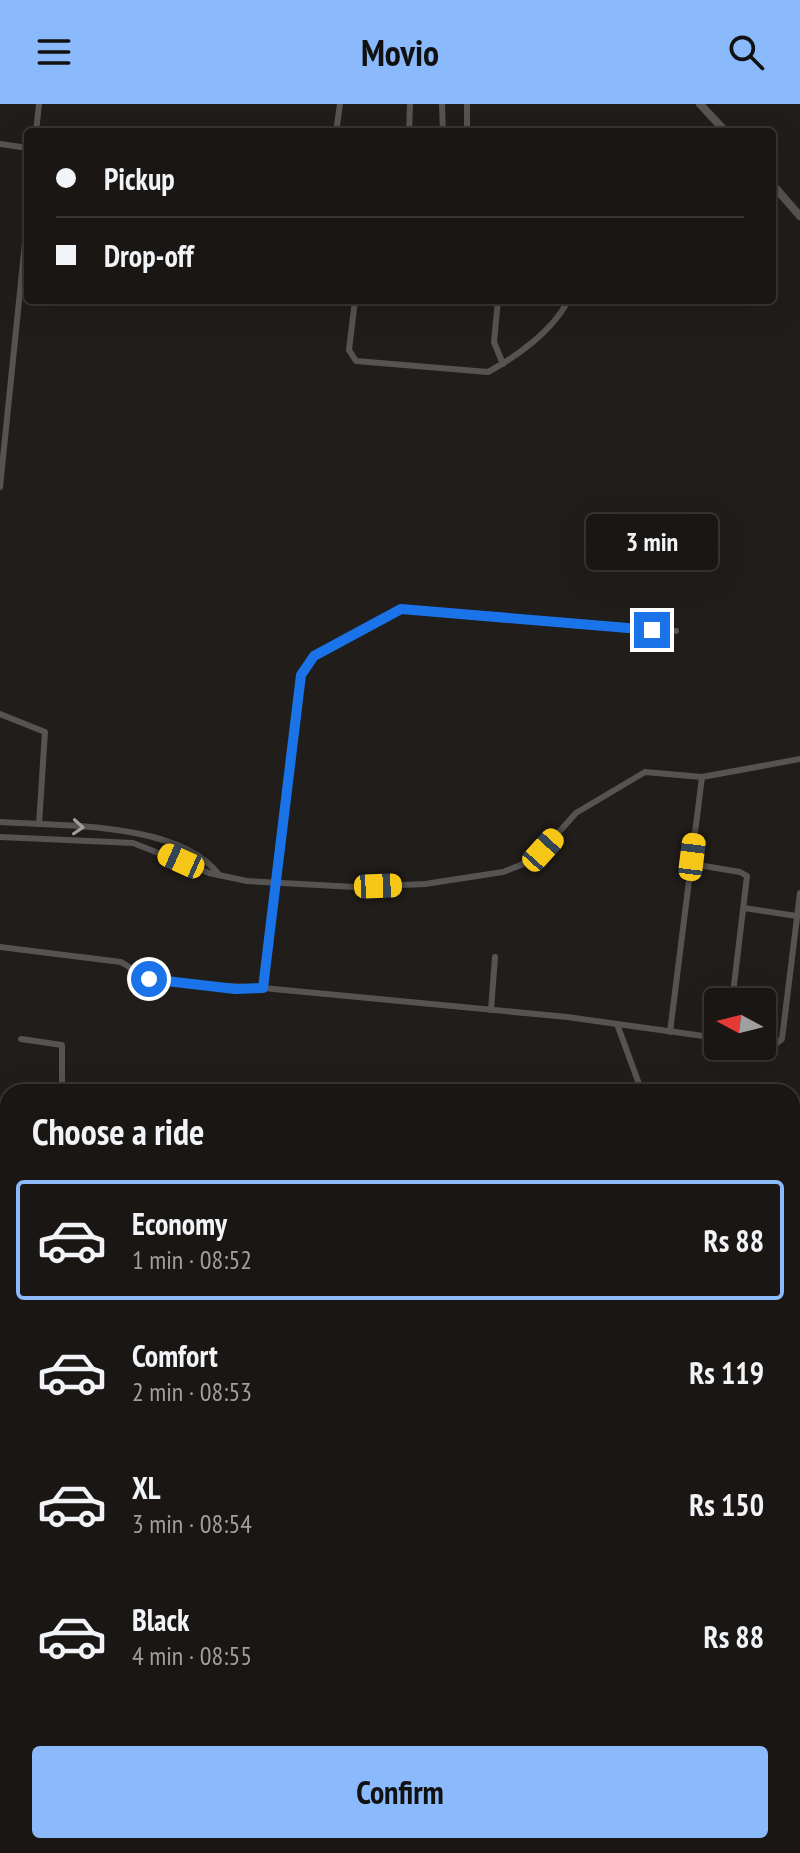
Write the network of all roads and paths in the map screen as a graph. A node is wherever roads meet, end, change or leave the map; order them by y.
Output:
1 (39, 104) edge
2 (340, 104) edge
3 (410, 104) edge
4 (442, 104) edge
5 (467, 104) edge
6 (700, 104) edge
7 (36, 128) edge
8 (337, 128) edge
9 (409, 128) edge
10 (443, 128) edge
11 (469, 128) edge
12 (722, 128) edge
13 (0, 144) edge
14 (24, 147) edge
15 (776, 189) edge
16 (800, 216) edge
17 (24, 252) edge
18 (355, 304) edge
19 (498, 304) edge
20 (565, 304) edge
21 (503, 364) junction
22 (0, 487) edge
23 (676, 631) dead end
24 (0, 714) edge
25 (800, 759) edge
26 (702, 777) junction
27 (0, 822) edge
28 (39, 824) junction
29 (0, 837) edge
30 (692, 864) junction
31 (219, 875) junction
32 (274, 884) junction
33 (800, 893) edge
34 (744, 908) junction
35 (797, 916) junction
36 (0, 947) edge
37 (495, 957) dead end
38 (263, 988) junction
39 (734, 988) edge
40 (491, 1010) junction
41 (617, 1024) junction
42 (670, 1032) junction
43 (704, 1036) edge
44 (21, 1039) dead end
45 (776, 1044) edge
46 (62, 1084) edge
47 (639, 1084) edge

1 - 7 street
2 - 8 street
3 - 9 street
4 - 10 street
5 - 11 street
6 - 12 street
13 - 14 street
15 - 16 street
17 - 22 street
18 - 21 street
19 - 21 street
20 - 21 street
23 - 32 street
24 - 28 street
25 - 26 street
26 - 30 street
26 - 32 street
27 - 28 street
28 -> 31 street
29 - 31 street
30 - 34 street
30 - 42 street
31 - 32 street
32 - 38 street
33 - 35 street
34 - 35 street
34 - 39 street
35 - 45 street
36 - 38 street
37 - 40 street
38 - 40 street
40 - 41 street
41 - 42 street
41 - 47 street
42 - 43 street
44 - 46 street

